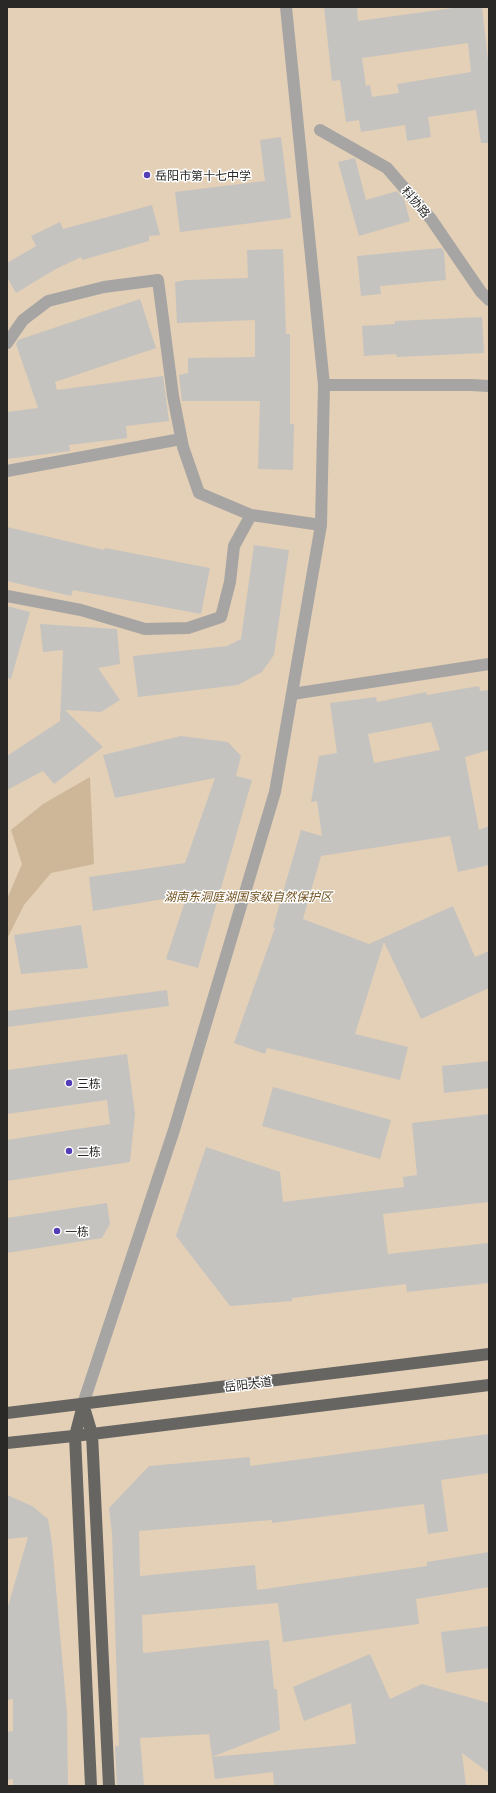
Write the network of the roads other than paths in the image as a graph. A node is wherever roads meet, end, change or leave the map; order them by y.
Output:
1 (286, 7) edge
2 (320, 130) dead end
3 (489, 300) edge
4 (7, 343) edge
5 (324, 385) junction
6 (489, 386) edge
7 (181, 439) junction
8 (7, 471) edge
9 (251, 515) junction
10 (321, 525) junction
11 (7, 596) edge
12 (489, 664) edge
13 (292, 694) junction
14 (489, 1354) edge
15 (489, 1385) edge
16 (83, 1404) junction
17 (7, 1412) edge
18 (92, 1434) junction
19 (75, 1436) junction
20 (7, 1443) edge
21 (91, 1786) edge
22 (109, 1786) edge

1 - 5 street
2 - 3 street, 科协路
4 - 7 street
5 - 6 street
5 - 10 street
7 - 8 street
7 - 9 street
9 - 10 street
9 - 11 street
10 - 13 street
12 - 13 street
13 - 16 street
14 - 16 main road, 岳阳大道
15 - 18 main road
16 - 17 main road, 岳阳大道
16 - 18 main road
16 - 19 main road
18 - 19 main road
18 - 22 main road
19 - 20 main road
19 - 21 main road

